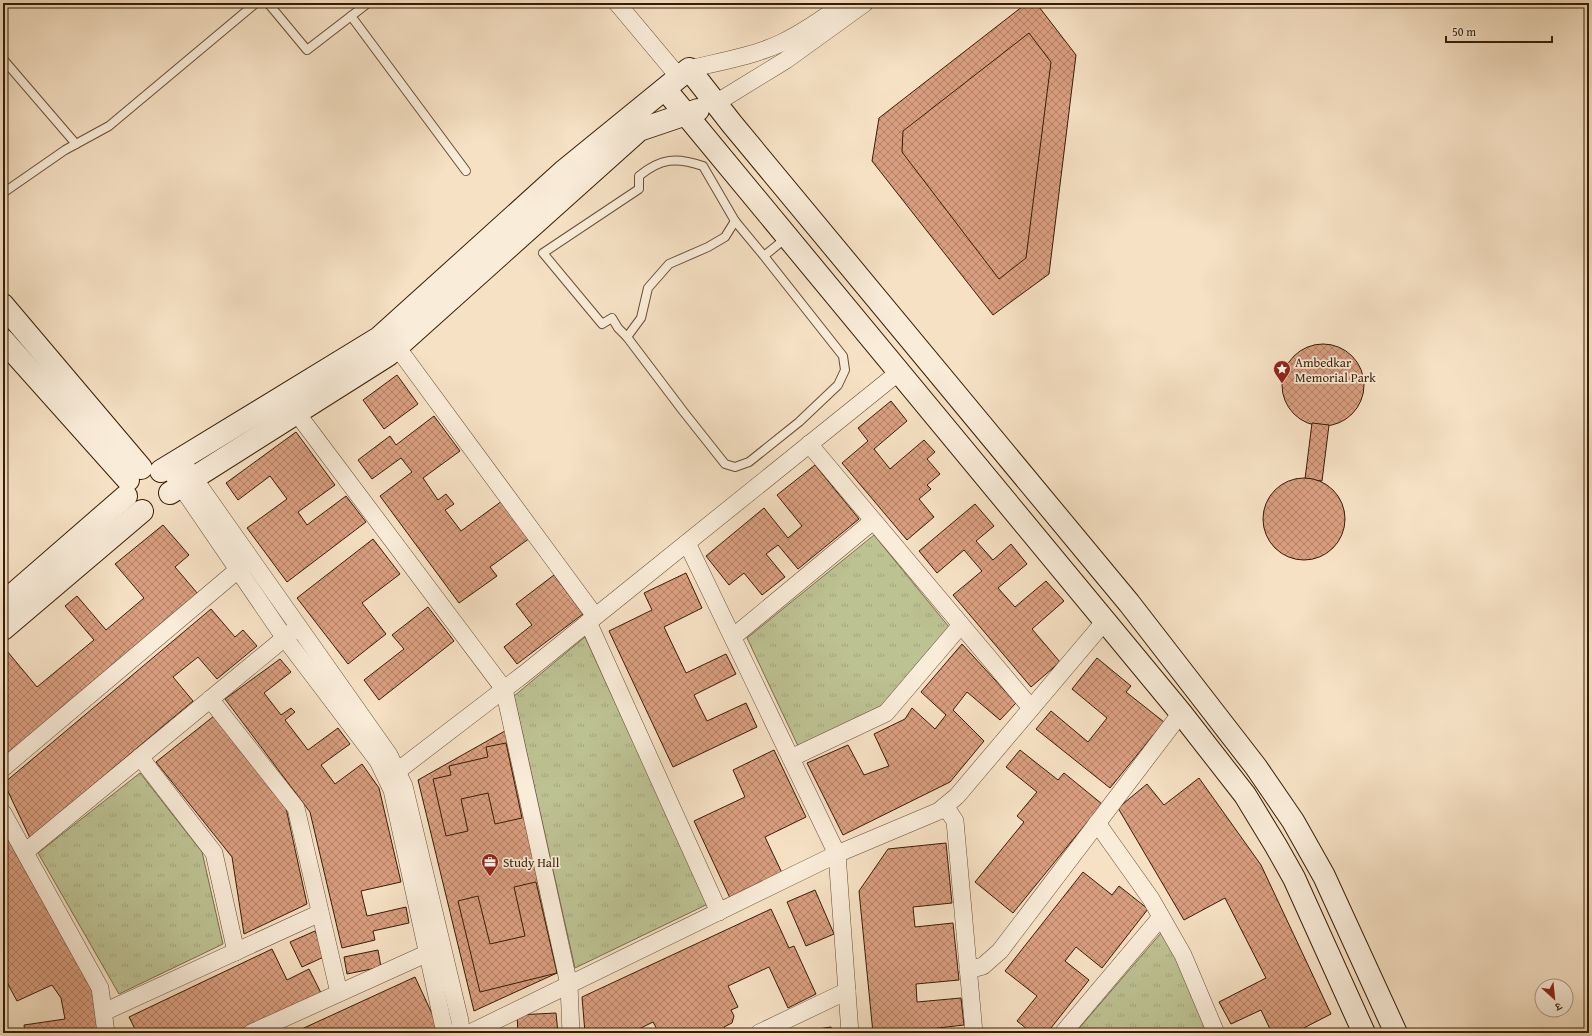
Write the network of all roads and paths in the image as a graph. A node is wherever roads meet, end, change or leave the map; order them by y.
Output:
1 (256, 3) edge
2 (268, 3) edge
3 (368, 3) edge
4 (617, 3) edge
5 (844, 3) edge
6 (865, 3) edge
7 (351, 16) junction
8 (3, 59) edge
9 (678, 78) junction
10 (716, 104) junction
11 (686, 114) junction
12 (76, 144) junction
13 (466, 171) dead end
14 (3, 193) edge
15 (734, 221) junction
16 (788, 236) junction
17 (764, 256) junction
18 (3, 305) edge
19 (627, 338) junction
20 (3, 340) edge
21 (397, 347) junction
22 (899, 372) junction
23 (296, 412) junction
24 (809, 444) junction
25 (150, 479) junction
26 (181, 486) junction
27 (873, 520) junction
28 (687, 543) junction
29 (251, 559) junction
30 (238, 570) junction
31 (3, 603) edge
32 (592, 619) junction
33 (1105, 621) junction
34 (961, 625) junction
35 (299, 626) junction
36 (3, 629) edge
37 (284, 637) junction
38 (733, 637) junction
39 (504, 689) junction
40 (210, 699) junction
41 (1031, 708) junction
42 (1181, 713) junction
43 (140, 757) junction
44 (791, 758) junction
45 (3, 768) edge
46 (392, 775) junction
47 (946, 806) junction
48 (3, 813) edge
49 (1097, 824) junction
50 (25, 852) junction
51 (837, 854) junction
52 (719, 912) junction
53 (320, 913) junction
54 (1161, 917) junction
55 (436, 949) junction
56 (236, 952) junction
57 (968, 970) junction
58 (569, 985) junction
59 (847, 991) junction
60 (339, 993) junction
61 (104, 1012) junction
62 (106, 1033) edge
63 (252, 1033) edge
64 (445, 1033) edge
65 (461, 1033) edge
66 (470, 1033) edge
67 (571, 1033) edge
68 (759, 1033) edge
69 (850, 1033) edge
70 (974, 1033) edge
71 (1063, 1033) edge
72 (1216, 1033) edge
73 (1364, 1033) edge
74 (1396, 1033) edge

1 - 12 lane
2 - 7 lane
3 - 7 lane
4 - 9 street
5 - 9 street
6 - 10 street
7 - 13 lane
8 - 12 lane
9 - 10 street
9 - 11 street
9 - 25 street
10 - 11 street
10 - 74 street
11 - 16 street
11 - 21 street
12 - 14 lane
15 - 17 lane
15 - 19 lane
15 - 19 lane
16 - 17 lane
16 - 22 street
17 - 19 lane
18 - 25 street
20 - 25 street
21 - 23 street
21 - 32 street
22 - 24 street
22 - 33 street
23 - 26 street
23 - 39 street
24 - 27 street
24 - 28 street
25 - 26 street
25 - 26 street
25 - 31 street
25 - 36 street
26 - 29 street
26 - 30 street
27 - 34 street
27 - 38 street
28 - 32 street
28 - 38 street
29 - 30 street
29 - 35 street
30 - 37 street
30 - 45 street
32 - 39 street
32 - 52 street
33 - 41 street
33 - 42 street
34 - 41 street
34 - 44 street
35 - 37 street
35 - 46 street
37 - 40 street
37 - 46 street
38 - 44 street
39 - 46 street
39 - 58 street
40 - 43 street
40 - 53 street
41 - 47 street
42 - 49 street
42 - 73 street
43 - 50 street
43 - 56 street
44 - 51 street
46 - 55 street
47 - 51 street
47 - 57 street
48 - 50 street
49 - 54 street
49 - 57 street
50 - 61 street
51 - 52 street
51 - 59 street
52 - 58 street
53 - 56 street
53 - 60 street
54 - 71 street
54 - 72 street
55 - 60 street
55 - 64 street
55 - 65 street
56 - 61 street
57 - 70 street
58 - 66 street
58 - 67 street
59 - 68 street
59 - 69 street
60 - 63 street
61 - 62 street

